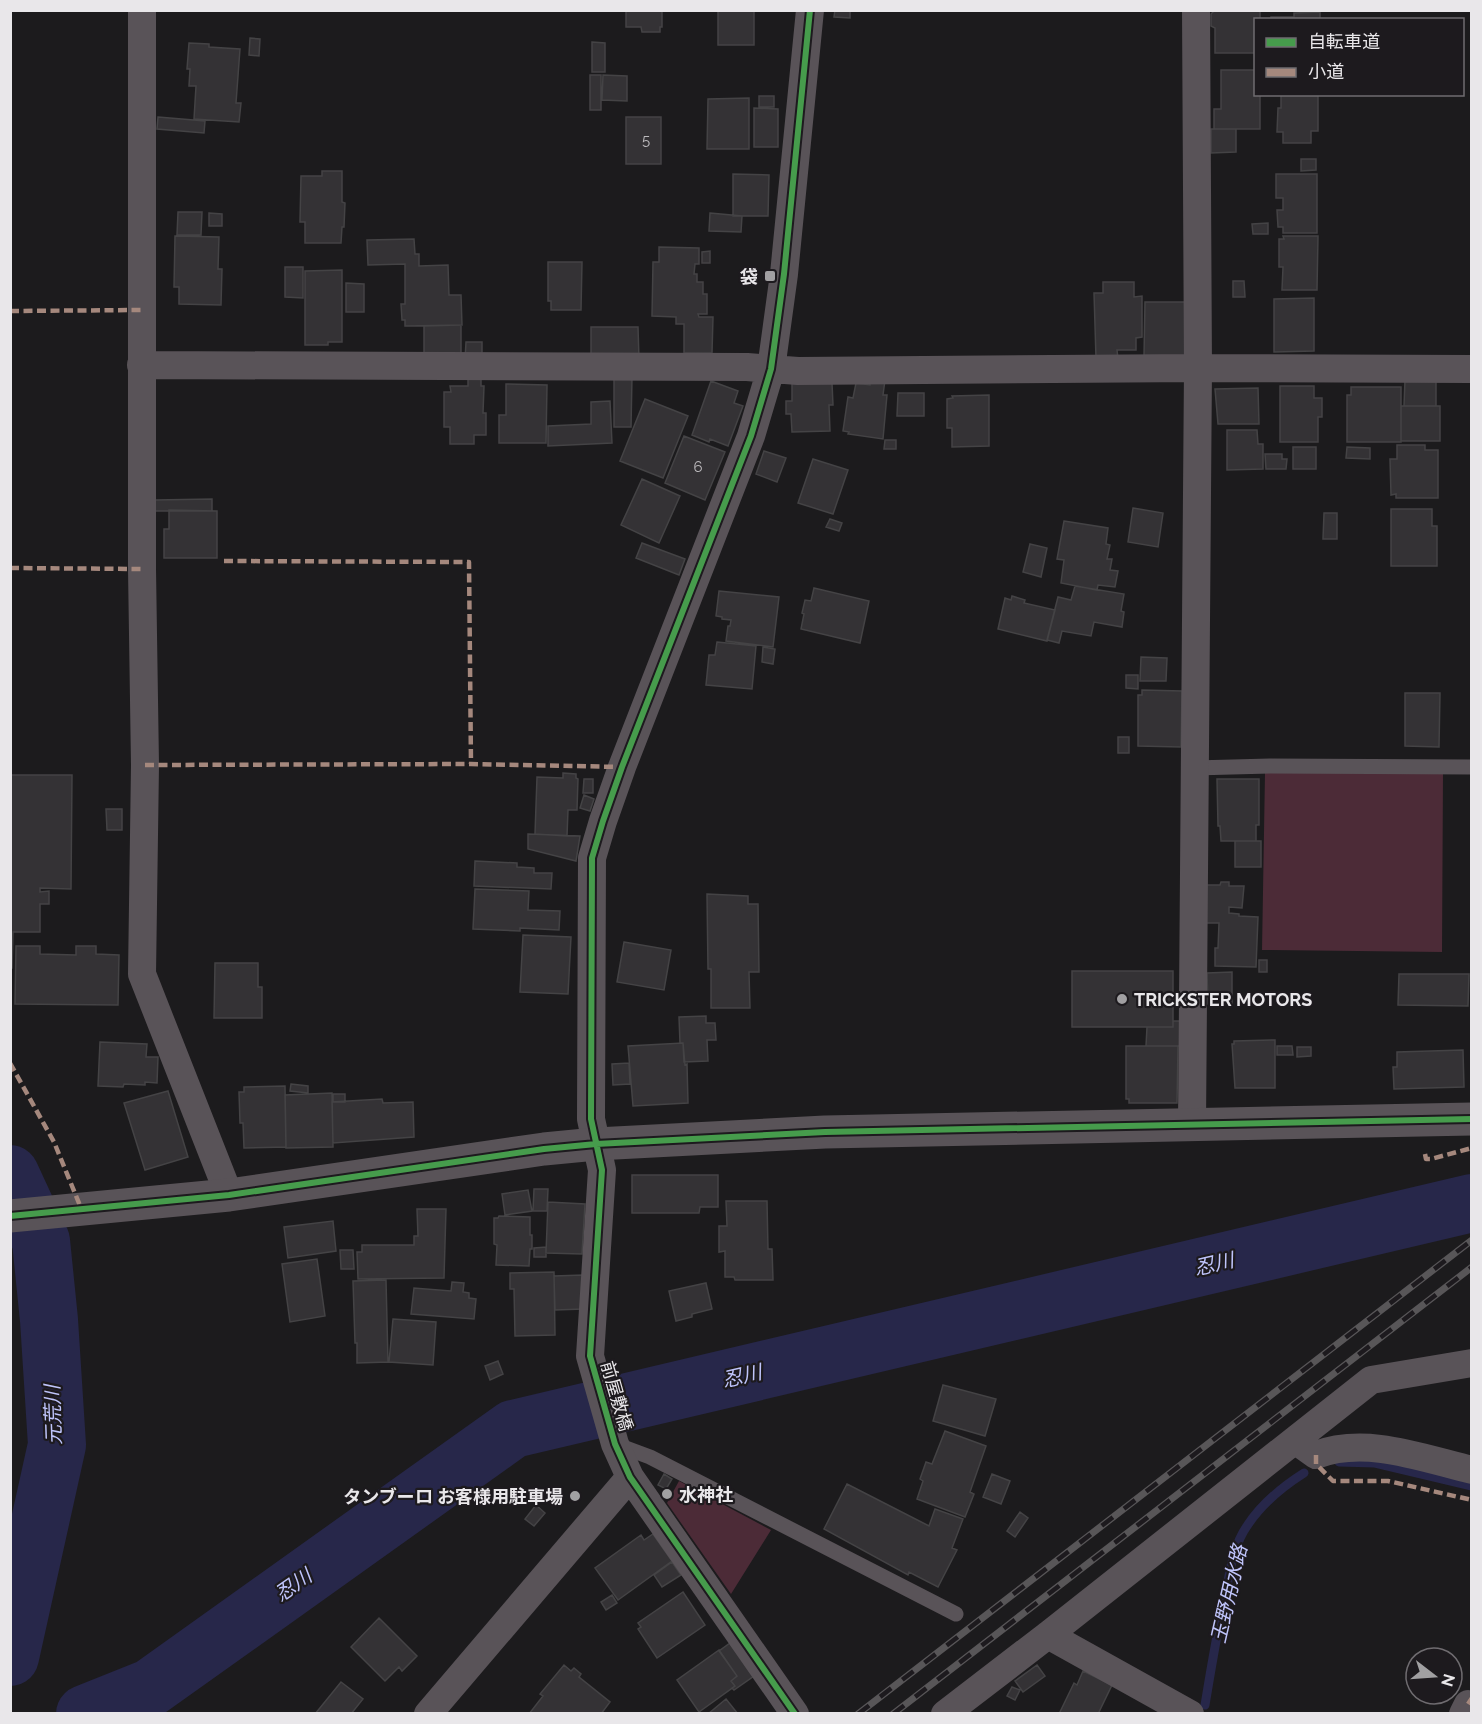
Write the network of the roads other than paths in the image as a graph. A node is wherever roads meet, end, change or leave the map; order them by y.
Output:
1 (142, 10) edge
2 (810, 10) edge
3 (1196, 10) edge
4 (141, 365) junction
5 (1198, 368) junction
6 (771, 369) junction
7 (1472, 369) edge
8 (1472, 767) edge
9 (1194, 768) junction
10 (1472, 1119) edge
11 (1192, 1125) junction
12 (596, 1144) junction
13 (229, 1195) junction
14 (10, 1216) edge
15 (1472, 1363) edge
16 (1295, 1440) junction
17 (615, 1444) junction
18 (1472, 1470) edge
19 (630, 1477) junction
20 (956, 1614) dead end
21 (1048, 1635) junction
22 (429, 1713) edge
23 (795, 1713) edge
24 (945, 1713) edge
25 (1190, 1713) edge

1 - 4 street
2 - 6 street, 前屋敷橋
3 - 5 street
4 - 6 street
4 - 13 street
5 - 6 street
5 - 7 street
5 - 9 street
6 - 12 street, 前屋敷橋
8 - 9 lane
9 - 11 street
10 - 11 street
11 - 12 street
12 - 13 street
12 - 17 street, 前屋敷橋
13 - 14 street
15 - 16 street
16 - 18 street
16 - 21 street
17 - 19 street, 前屋敷橋
17 - 20 lane
19 - 22 street
19 - 23 street, 前屋敷橋
21 - 24 street
21 - 25 street

